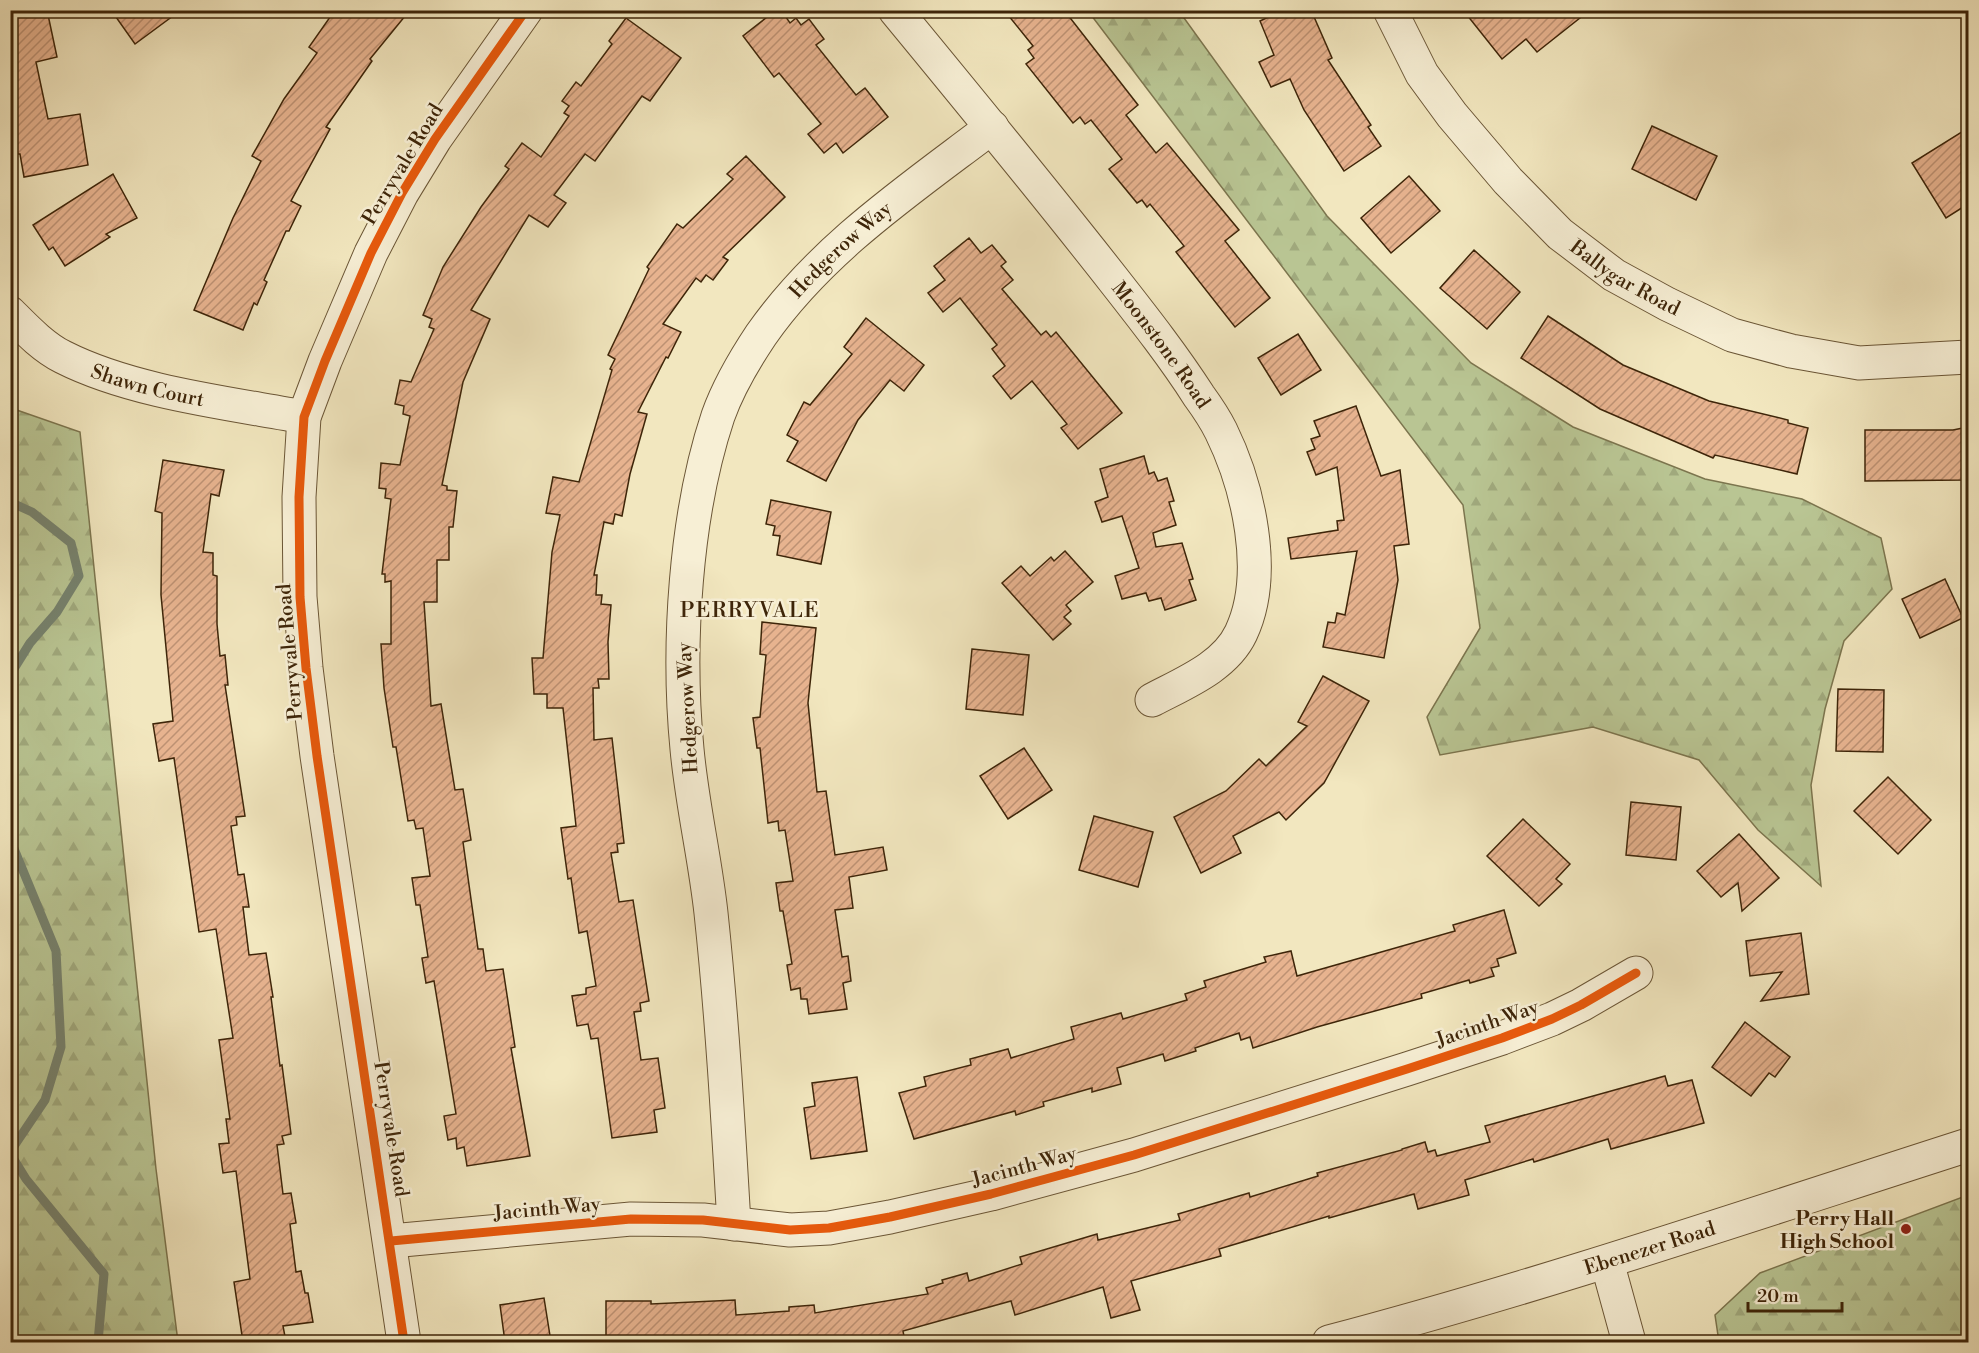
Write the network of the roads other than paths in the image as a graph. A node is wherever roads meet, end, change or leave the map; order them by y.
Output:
1 (526, 10) edge
2 (895, 10) edge
3 (1390, 10) edge
4 (992, 127) junction
5 (10, 313) edge
6 (1968, 357) edge
7 (304, 417) junction
8 (1152, 700) dead end
9 (1636, 973) dead end
10 (1968, 1144) edge
11 (734, 1224) junction
12 (391, 1241) junction
13 (1608, 1262) junction
14 (404, 1342) edge
15 (1329, 1342) edge
16 (1629, 1342) edge

1 - 7 street, Perryvale Road
2 - 4 street, Moonstone Road
3 - 6 street, Ballygar Road
4 - 8 street, Moonstone Road
4 - 11 street, Hedgerow Way
5 - 7 street, Shawn Court
7 - 12 street, Perryvale Road
9 - 11 street, Jacinth Way
10 - 13 street, Ebenezer Road
11 - 12 street, Jacinth Way
12 - 14 street, Perryvale Road
13 - 15 street, Ebenezer Road
13 - 16 street

